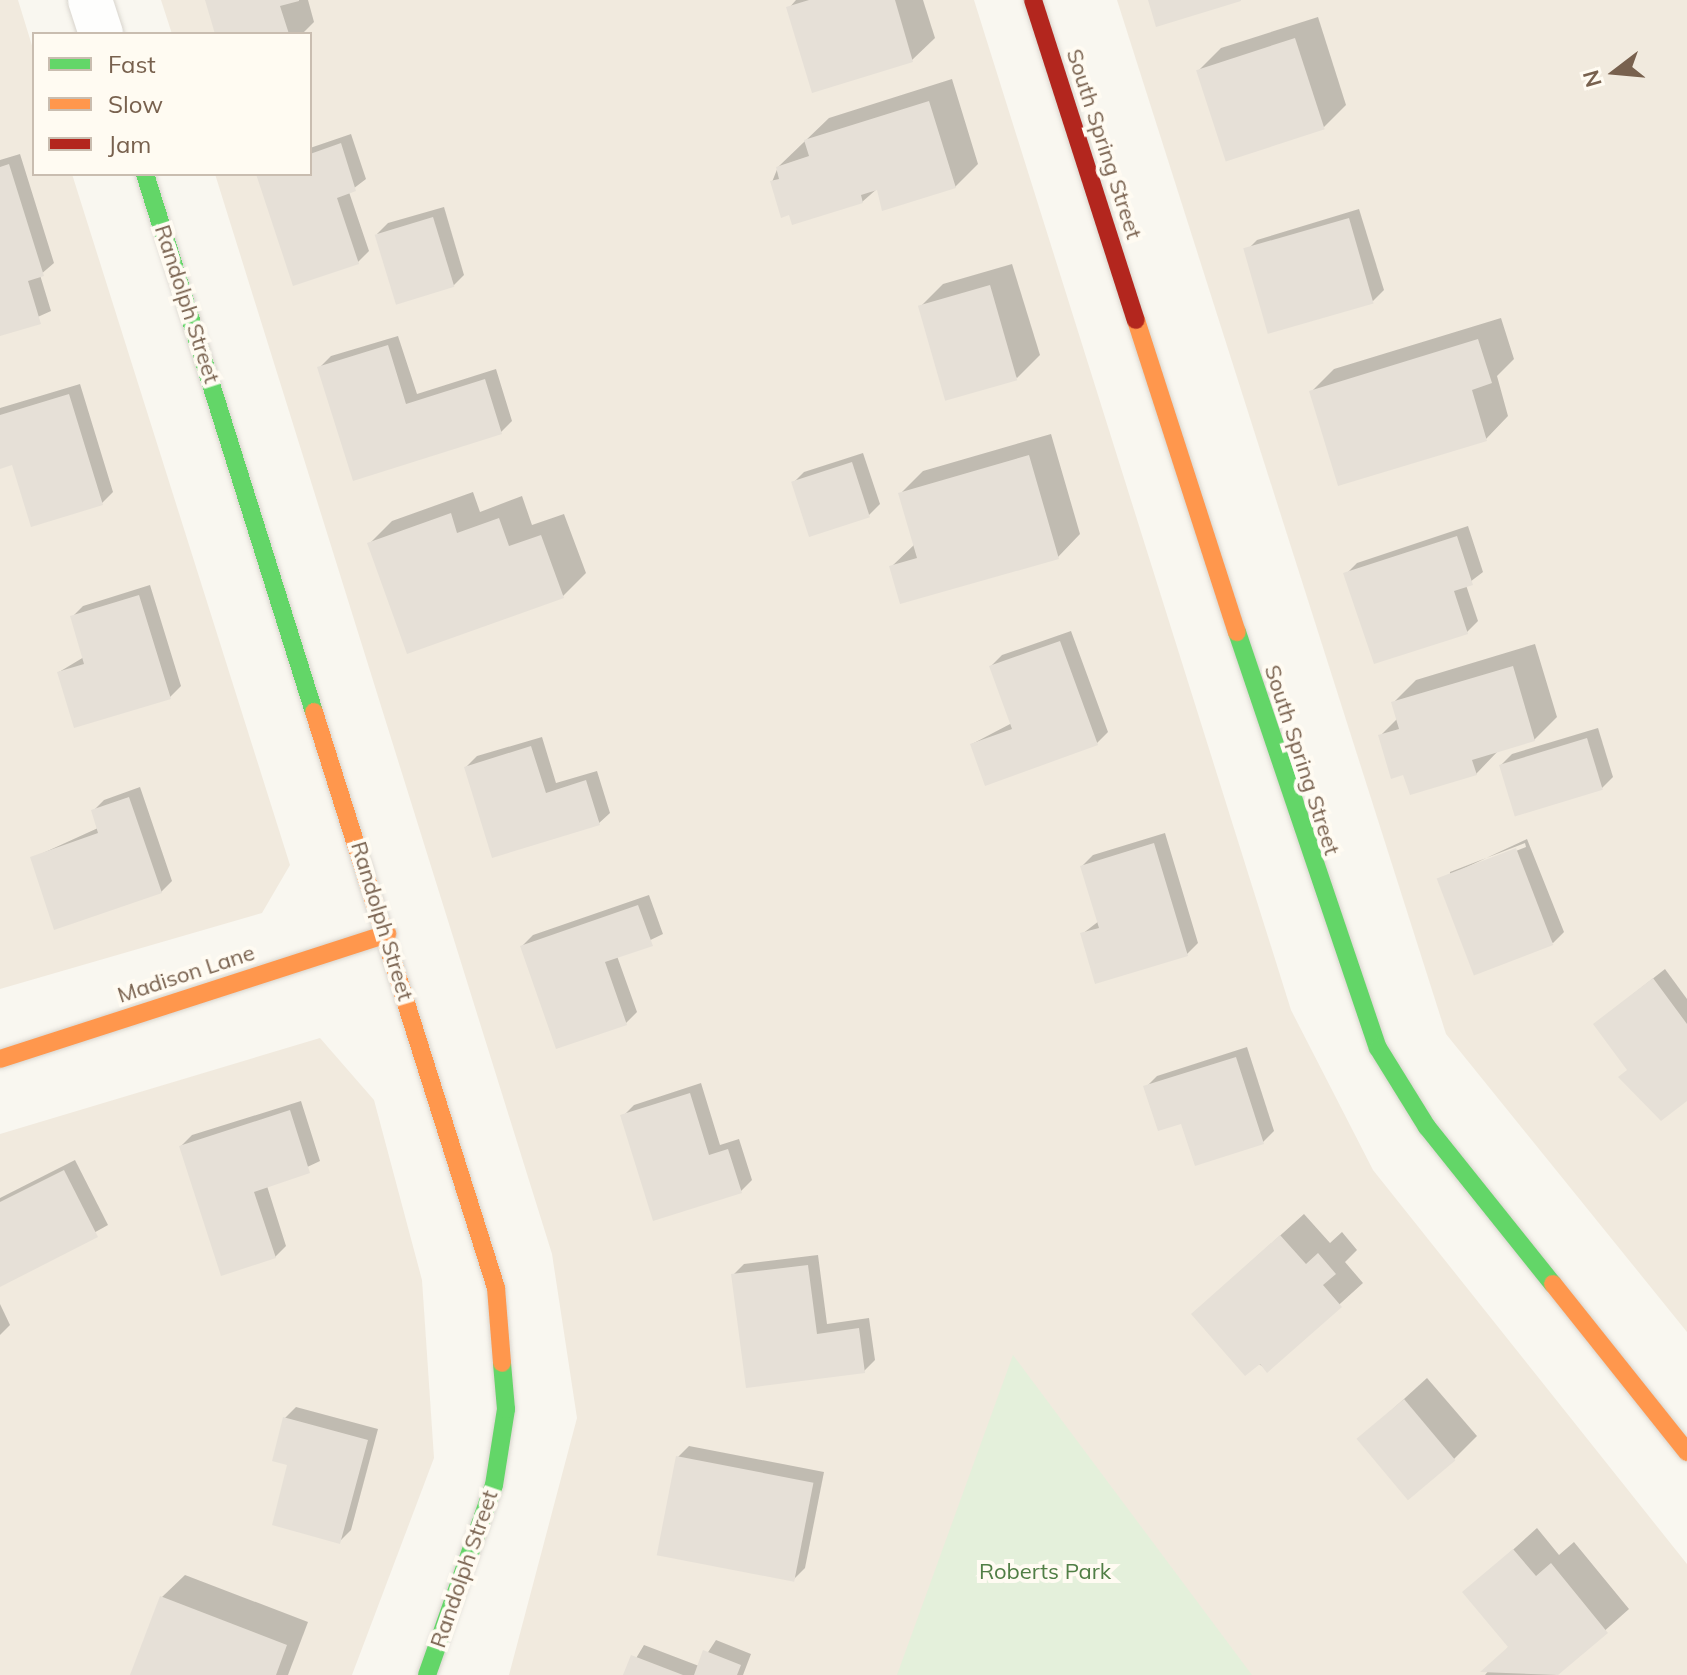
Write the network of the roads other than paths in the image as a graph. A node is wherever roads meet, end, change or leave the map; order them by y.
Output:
1 (90, 0) edge
2 (1033, 0) edge
3 (100, 32) edge
4 (146, 176) edge
5 (387, 934) junction
6 (0, 1059) edge
7 (1687, 1452) edge
8 (427, 1675) edge

1 - 3 street
2 - 7 street, South Spring Street
4 - 5 street, Randolph Street
5 - 6 street, Madison Lane
5 - 8 street, Randolph Street

